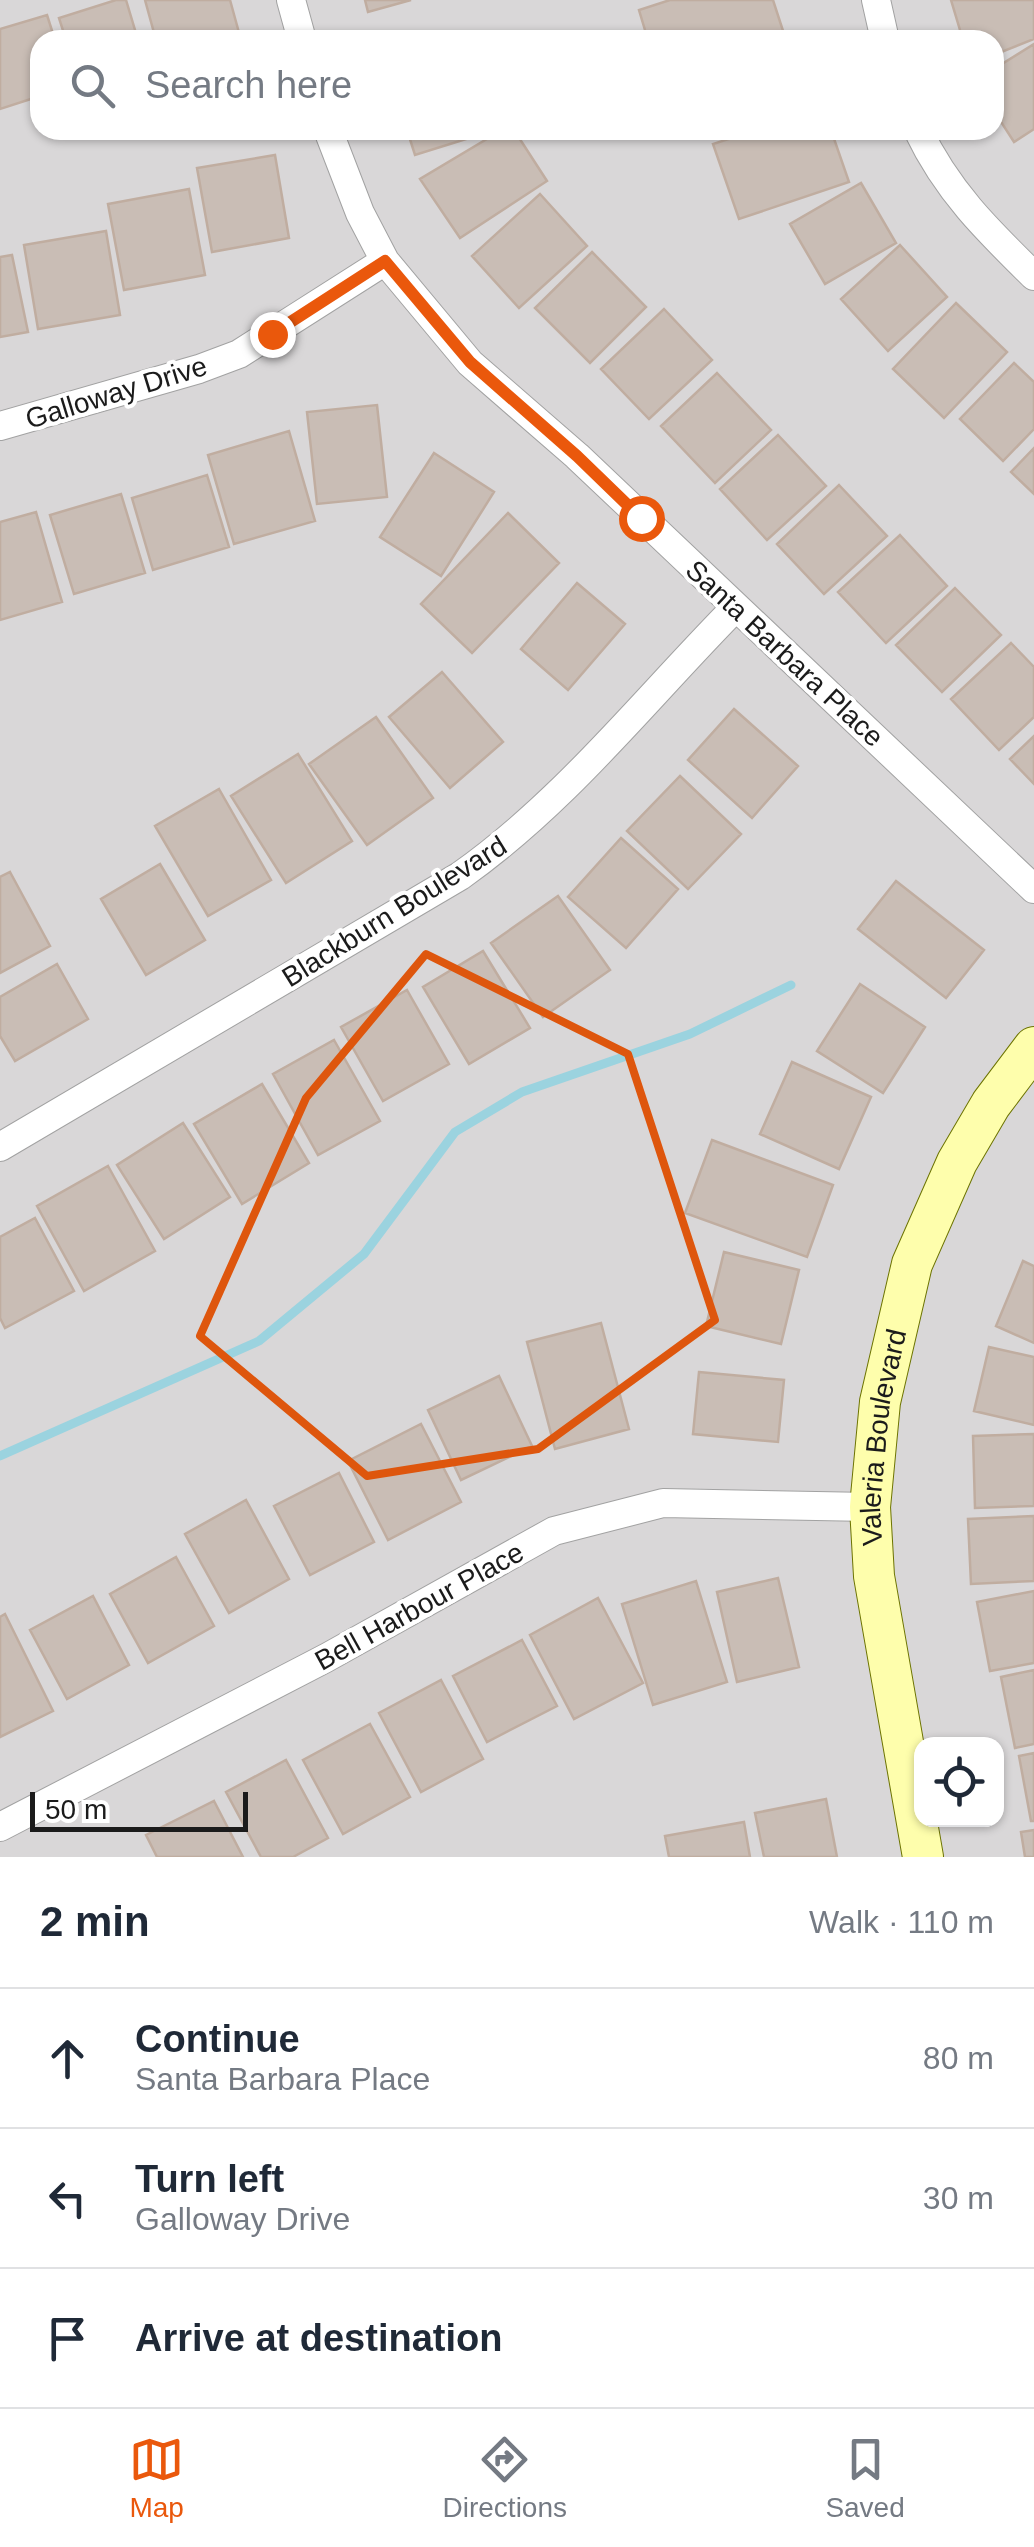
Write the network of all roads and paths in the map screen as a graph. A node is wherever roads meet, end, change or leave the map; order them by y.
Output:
1 (291, 0) edge
2 (876, 0) edge
3 (299, 30) edge
4 (884, 30) edge
5 (332, 140) edge
6 (923, 140) edge
7 (385, 261) junction
8 (1034, 276) edge
9 (0, 426) edge
10 (736, 608) junction
11 (1034, 889) edge
12 (1034, 1047) edge
13 (0, 1147) edge
14 (870, 1507) junction
15 (0, 1827) edge
16 (923, 1857) edge

1 - 3 street
2 - 4 street
5 - 7 street, Santa Barbara Place
6 - 8 street
7 - 9 street, Galloway Drive
7 - 10 street, Santa Barbara Place
10 - 11 street, Santa Barbara Place
10 - 13 street, Blackburn Boulevard
12 - 14 street, Valeria Boulevard
14 - 15 street, Bell Harbour Place
14 - 16 street, Valeria Boulevard

